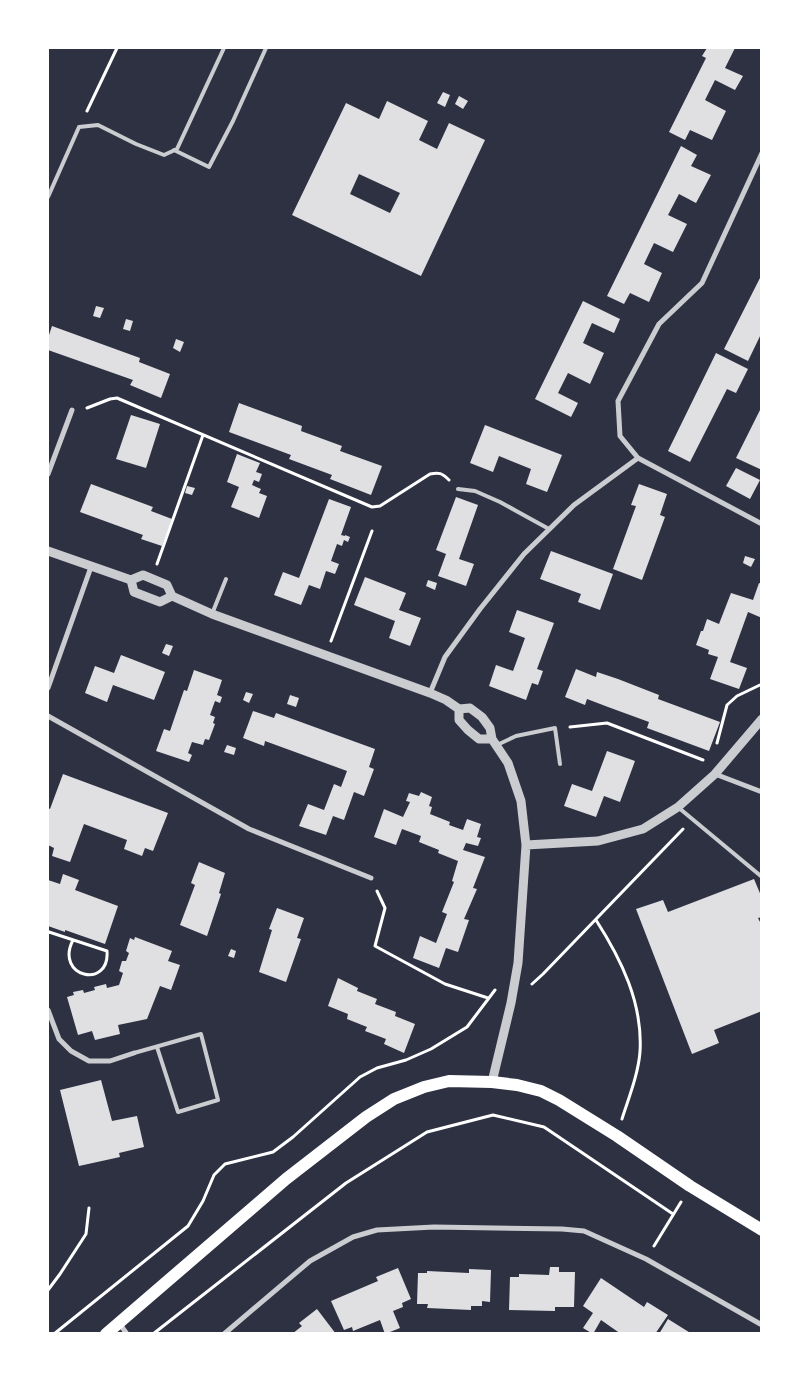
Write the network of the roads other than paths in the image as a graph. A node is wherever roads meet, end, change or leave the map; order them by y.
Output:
1 (224, 48) edge
2 (266, 48) edge
3 (174, 150) junction
4 (762, 153) edge
5 (48, 197) edge
6 (72, 410) road end
7 (638, 458) junction
8 (48, 474) edge
9 (458, 489) dead end
10 (762, 524) edge
11 (549, 529) junction
12 (48, 552) edge
13 (91, 568) junction
14 (226, 579) dead end
15 (131, 580) junction
16 (172, 596) junction
17 (212, 614) junction
18 (48, 688) edge
19 (430, 692) junction
20 (459, 709) junction
21 (48, 716) edge
22 (762, 719) edge
23 (494, 742) junction
24 (560, 764) dead end
25 (715, 768) junction
26 (762, 792) edge
27 (678, 807) junction
28 (526, 845) junction
29 (762, 877) edge
30 (371, 878) road end
31 (48, 1010) edge
32 (157, 1047) junction
33 (134, 1053) joint
34 (492, 1082) junction
35 (762, 1230) edge
36 (119, 1323) junction
37 (762, 1325) edge
38 (106, 1334) edge
39 (127, 1334) edge
40 (224, 1334) edge

1 - 3 lane
2 - 3 lane
3 - 5 lane
4 - 7 street
6 - 8 street
7 - 10 street
7 - 11 street
9 - 11 lane
11 - 19 street
12 - 13 street
13 - 15 street
13 - 18 street
14 - 17 lane
15 - 16 street
15 - 16 street
16 - 17 street
17 - 19 street
19 - 20 street
20 - 23 street
20 - 23 street
21 - 30 street
22 - 25 street
23 - 24 lane
23 - 28 street
25 - 26 street
25 - 27 street
27 - 28 street
27 - 29 lane
28 - 34 street
31 - 33 street
32 - 32 lane
32 - 33 lane
34 - 35 main road
34 - 36 main road
36 - 38 main road
36 - 39 street
37 - 40 street

